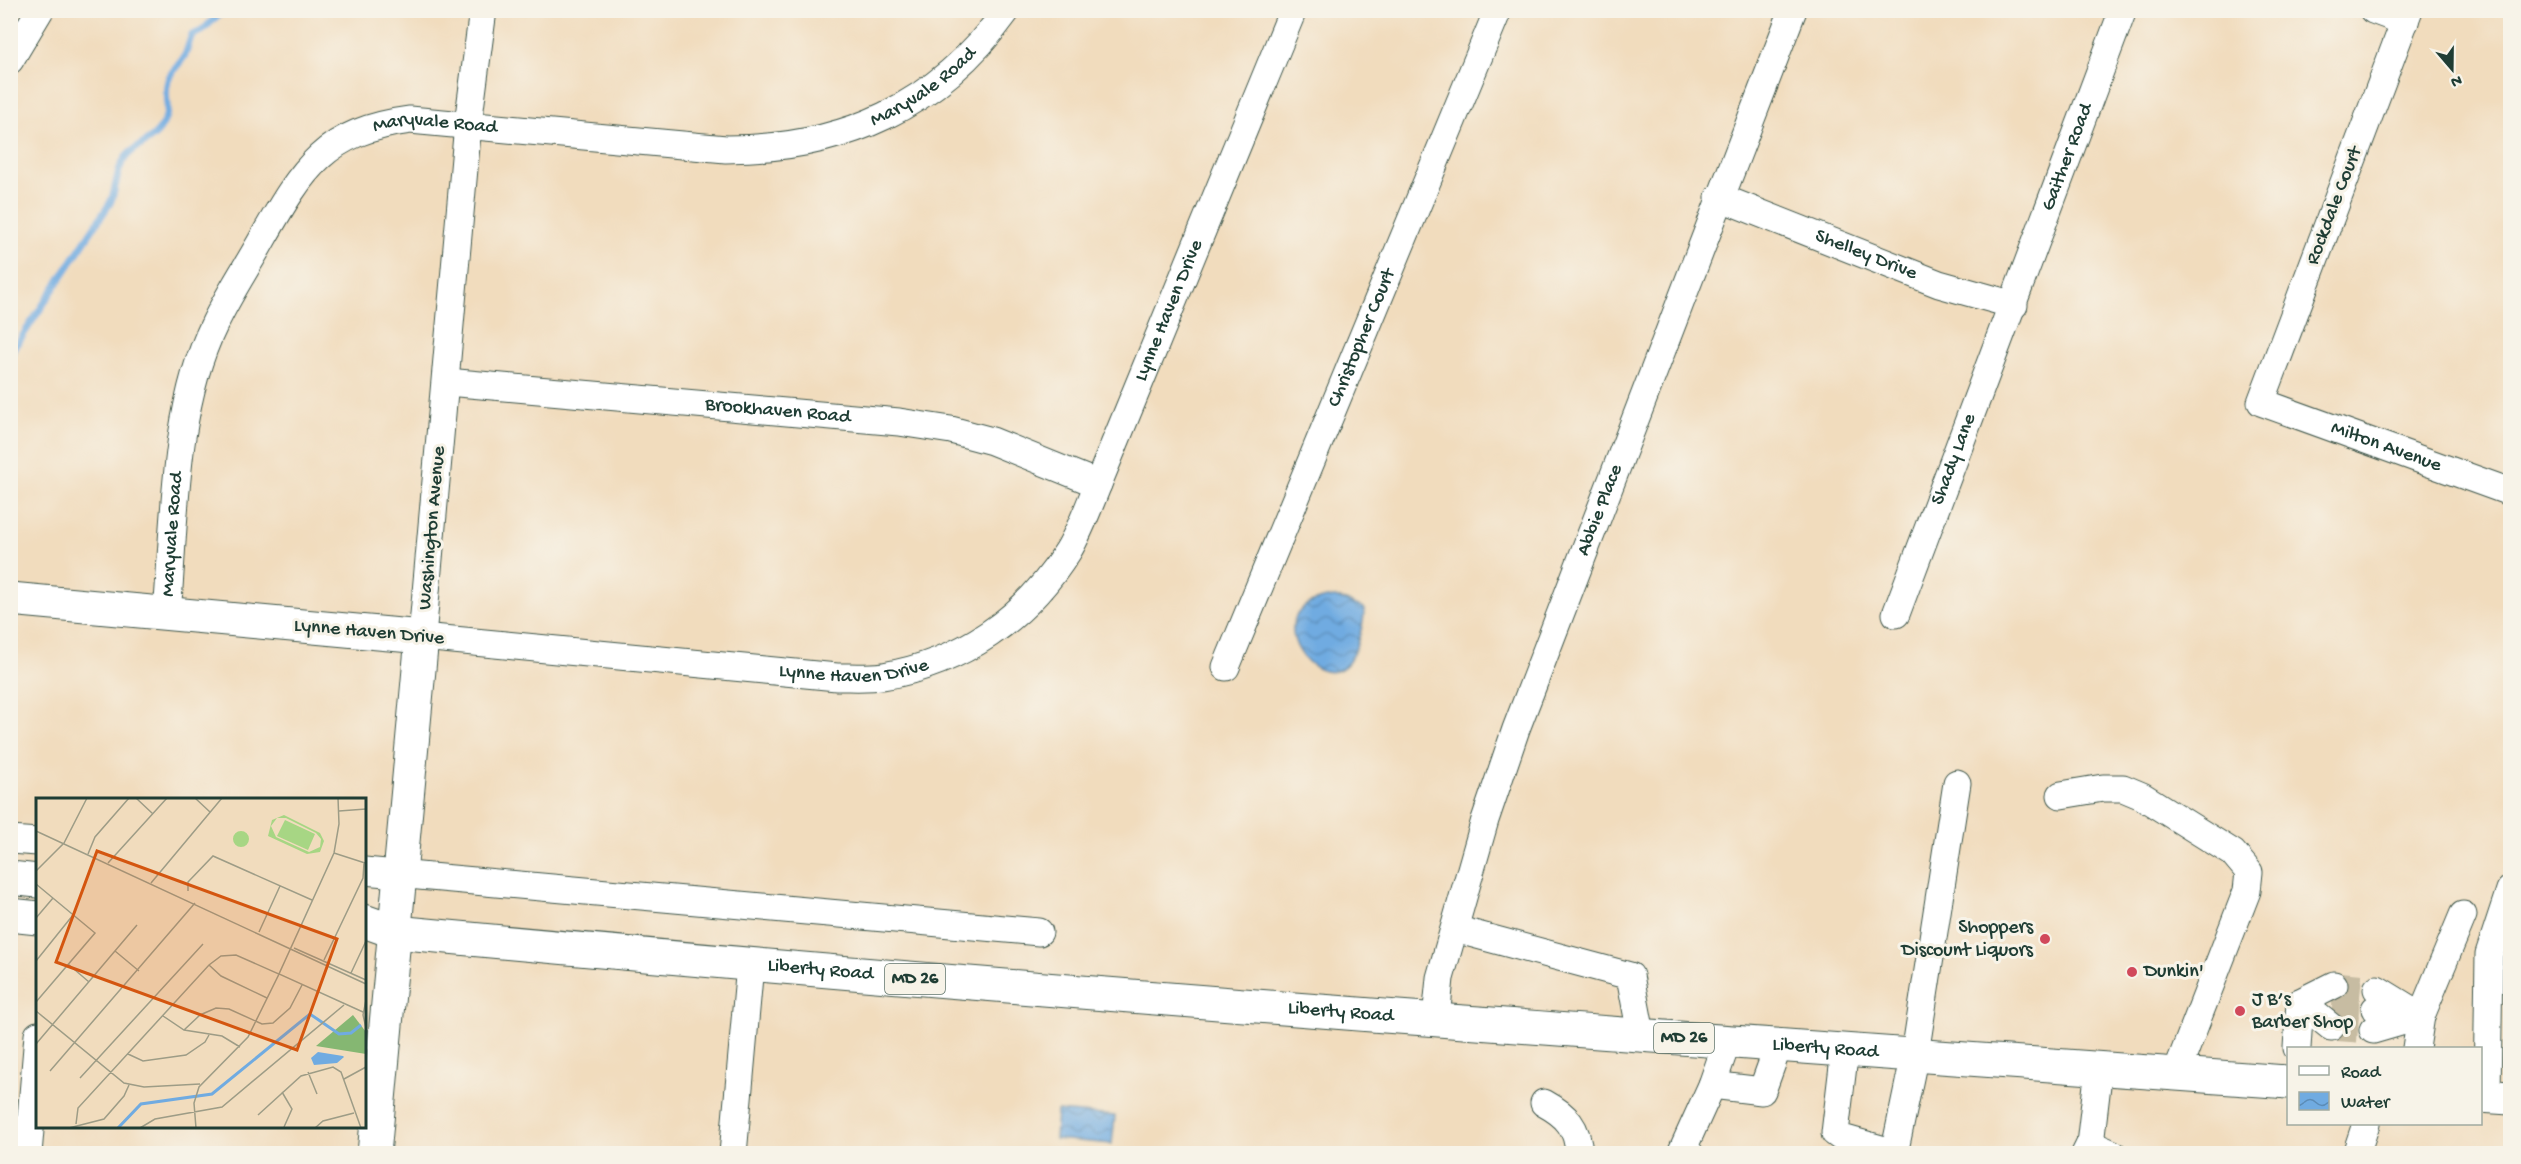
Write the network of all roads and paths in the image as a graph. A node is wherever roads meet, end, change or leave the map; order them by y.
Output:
1 (39, 10) edge
2 (483, 10) edge
3 (1007, 10) edge
4 (1293, 10) edge
5 (1498, 10) edge
6 (1793, 10) edge
7 (2123, 10) edge
8 (2373, 10) edge
9 (2407, 16) edge
10 (10, 60) edge
11 (468, 124) junction
12 (1719, 197) junction
13 (2014, 305) junction
14 (447, 382) junction
15 (2261, 402) joint
16 (1098, 484) junction
17 (2511, 492) edge
18 (10, 599) edge
19 (166, 614) junction
20 (1896, 614) dead end
21 (422, 637) junction
22 (1226, 667) dead end
23 (1957, 783) dead end
24 (2061, 795) dead end
25 (10, 840) edge
26 (36, 843) edge
27 (366, 871) edge
28 (400, 874) junction
29 (10, 878) edge
30 (36, 881) edge
31 (2511, 890) edge
32 (10, 915) edge
33 (2463, 915) dead end
34 (36, 918) edge
35 (366, 923) edge
36 (1455, 928) junction
37 (1039, 932) dead end
38 (380, 935) edge
39 (750, 965) junction
40 (2300, 1002) junction
41 (2421, 1016) junction
42 (1436, 1019) junction
43 (2499, 1025) edge
44 (1641, 1034) junction
45 (1726, 1042) junction
46 (1779, 1044) junction
47 (2297, 1047) edge
48 (2416, 1047) edge
49 (1845, 1049) junction
50 (1915, 1054) junction
51 (36, 1059) edge
52 (2099, 1068) junction
53 (2176, 1074) junction
54 (2287, 1082) edge
55 (1712, 1085) junction
56 (2493, 1097) edge
57 (372, 1098) edge
58 (1544, 1103) dead end
59 (2366, 1125) edge
60 (2096, 1150) edge
61 (1895, 1153) edge
62 (28, 1154) edge
63 (374, 1154) edge
64 (733, 1154) edge
65 (1579, 1154) edge
66 (1690, 1154) edge
67 (2356, 1154) edge

1 - 10 street
2 - 11 street, Washington Avenue
3 - 11 street, Maryvale Road
4 - 16 street, Lynne Haven Drive
5 - 22 street, Christopher Court
6 - 12 street, Abbie Place
7 - 13 street, Gaither Road
8 - 9 street
9 - 15 street, Rockdale Court
11 - 14 street, Washington Avenue
11 - 19 street, Maryvale Road
12 - 13 street, Shelley Drive
12 - 36 street, Abbie Place
13 - 20 street, Shady Lane
14 - 16 street, Brookhaven Road
14 - 21 street, Washington Avenue
15 - 17 street, Milton Avenue
16 - 21 street, Lynne Haven Drive
18 - 19 main road, Lynne Haven Drive
19 - 21 main road, Lynne Haven Drive
21 - 28 main road, Washington Avenue
23 - 50 street
24 - 53 street
25 - 26 street
27 - 28 street
28 - 37 street
28 - 38 main road, Washington Avenue
29 - 30 main road
31 - 43 street
32 - 34 main road
33 - 41 street
35 - 38 main road, Liberty Road / MD 26
36 - 42 street, Abbie Place
36 - 44 street
38 - 39 main road, Liberty Road / MD 26
38 - 57 main road, Washington Avenue
39 - 42 main road, Liberty Road / MD 26
39 - 64 street
40 - 40 street
40 - 47 street
41 - 41 street
41 - 48 street
42 - 44 main road, Liberty Road / MD 26
43 - 56 street
44 - 45 main road, Liberty Road / MD 26
45 - 46 main road, Liberty Road / MD 26
45 - 55 street
46 - 49 main road, Liberty Road / MD 26
46 - 55 street
49 - 50 main road, Liberty Road / MD 26
49 - 61 street
50 - 52 main road, Liberty Road / MD 26
50 - 61 street
51 - 62 street
52 - 53 main road, Liberty Road / MD 26
52 - 60 street
53 - 54 main road, Liberty Road / MD 26
55 - 66 street
57 - 63 main road, Washington Avenue
58 - 65 street
59 - 67 street

